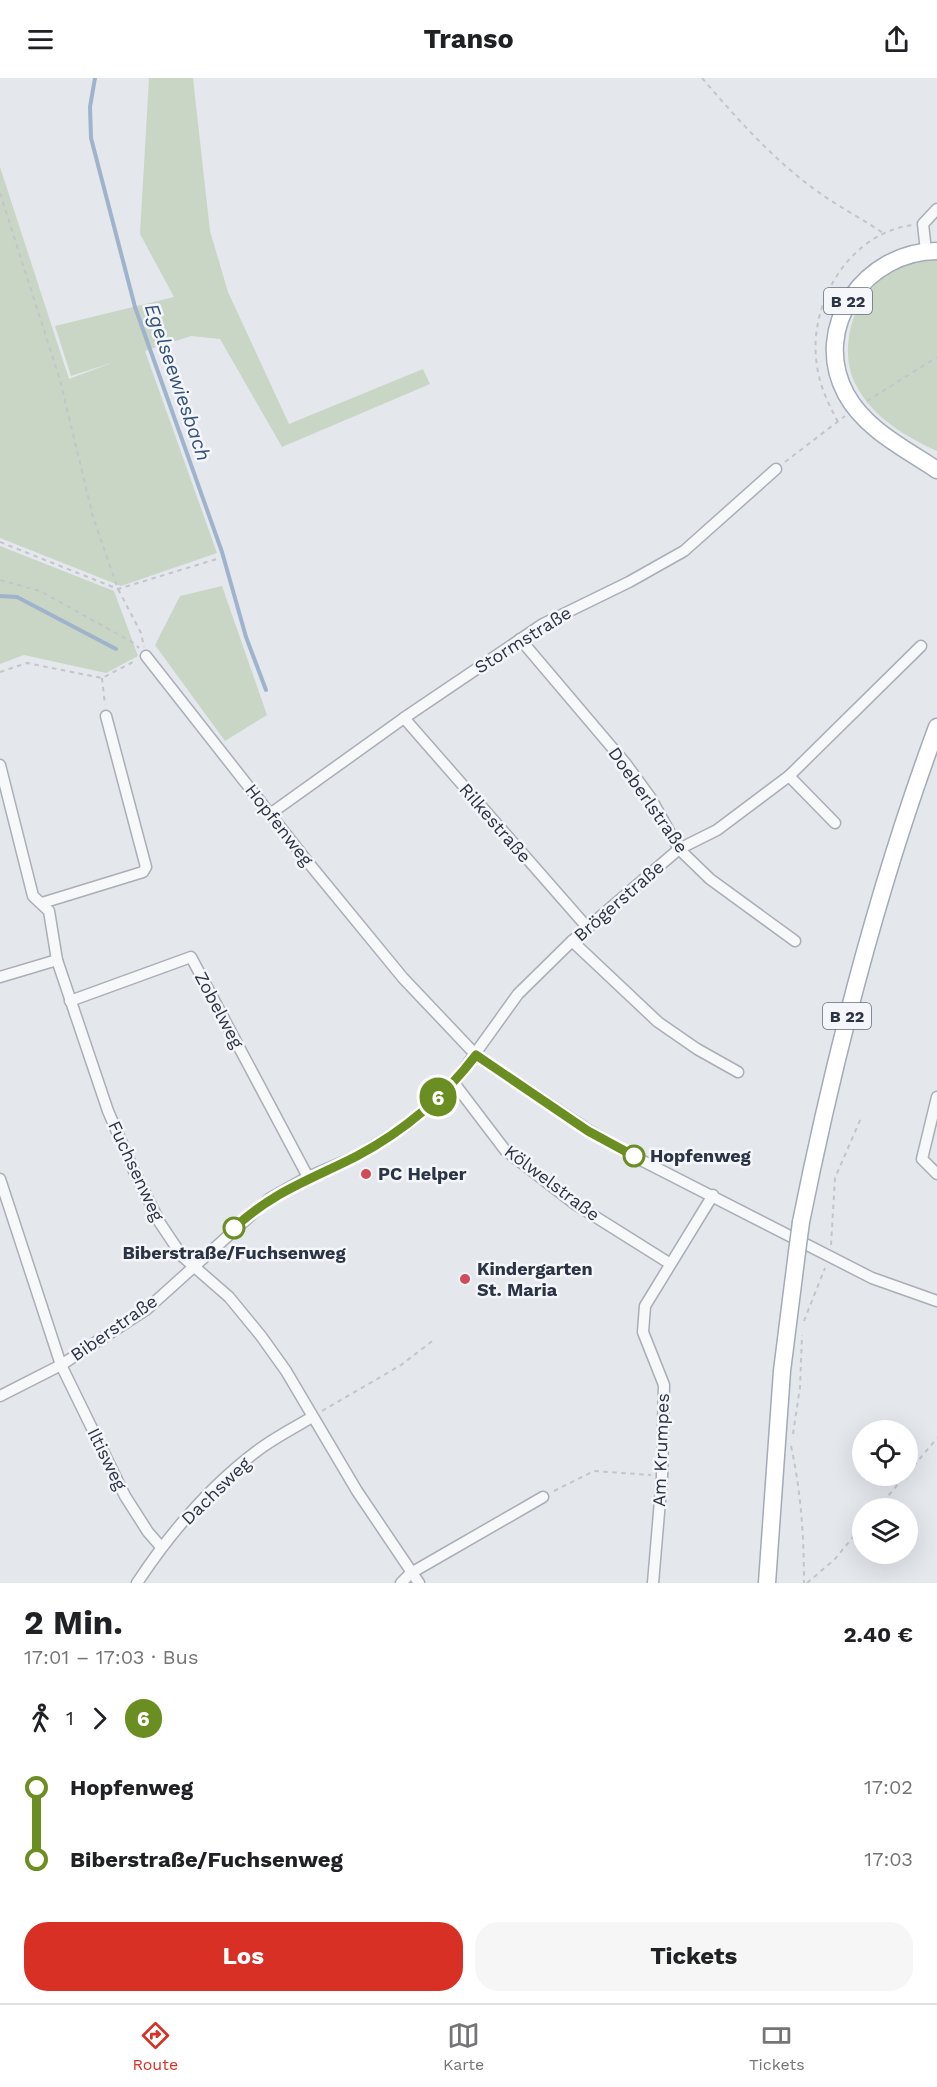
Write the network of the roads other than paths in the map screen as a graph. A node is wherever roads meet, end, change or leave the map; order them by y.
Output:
1 (937, 209) edge
2 (932, 251) edge
3 (904, 448) junction
4 (937, 459) edge
5 (776, 469) road end
6 (937, 470) edge
7 (520, 639) junction
8 (921, 646) dead end
9 (146, 656) road end
10 (106, 716) road end
11 (404, 718) junction
12 (937, 727) edge
13 (0, 765) edge
14 (789, 776) junction
15 (270, 814) junction
16 (835, 823) dead end
17 (679, 849) junction
18 (42, 903) junction
19 (587, 927) junction
20 (572, 941) junction
21 (795, 941) dead end
22 (57, 960) junction
23 (0, 977) edge
24 (70, 1001) junction
25 (476, 1055) junction
26 (738, 1072) dead end
27 (454, 1083) junction
28 (937, 1097) edge
29 (937, 1174) edge
30 (308, 1177) junction
31 (0, 1179) edge
32 (713, 1195) junction
33 (669, 1263) junction
34 (193, 1266) junction
35 (937, 1301) edge
36 (61, 1365) junction
37 (0, 1396) edge
38 (312, 1418) junction
39 (543, 1497) road end
40 (161, 1547) junction
41 (411, 1573) junction
42 (137, 1583) edge
43 (401, 1583) edge
44 (419, 1583) edge
45 (653, 1583) edge
46 (767, 1583) edge

1 - 2 street
2 - 3 main road, B 22
3 - 4 main road, B 22
3 - 6 main road, B 22
5 - 7 street, Stormstraße
7 - 11 street, Stormstraße
7 - 17 street, Doeberlstraße
8 - 14 street, Brögerstraße
9 - 15 street, Hopfenweg
10 - 18 street
11 - 15 street, Stormstraße
11 - 19 street, Rilkestraße
12 - 46 main road, B 22, bridge
13 - 18 street, Fuchsenweg
14 - 16 street
14 - 17 street, Brögerstraße
15 - 25 street, Hopfenweg
17 - 19 street, Brögerstraße
17 - 21 street, Doeberlstraße
18 - 22 street, Fuchsenweg
19 - 20 street, Brögerstraße
20 - 25 street, Brögerstraße
20 - 26 street
22 - 23 street
22 - 24 street, Fuchsenweg
24 - 30 street, Zobelweg
24 - 34 street, Fuchsenweg
25 - 27 street, Biberstraße
25 - 32 street, Hopfenweg
27 - 30 street, Biberstraße
27 - 33 street, Kölwelstraße
28 - 29 street
30 - 34 street, Biberstraße
31 - 36 street, Iltisweg
32 - 33 street, Am Krumpes
32 - 35 street, Hopfenweg
33 - 45 street, Am Krumpes
34 - 36 street, Biberstraße
34 - 38 street, Fuchsenweg
36 - 37 street, Biberstraße
36 - 40 street, Iltisweg
38 - 40 street, Dachsweg
38 - 41 street, Fuchsenweg
39 - 41 street
40 - 42 street, Dachsweg
41 - 43 street
41 - 44 street, Fuchsenweg

